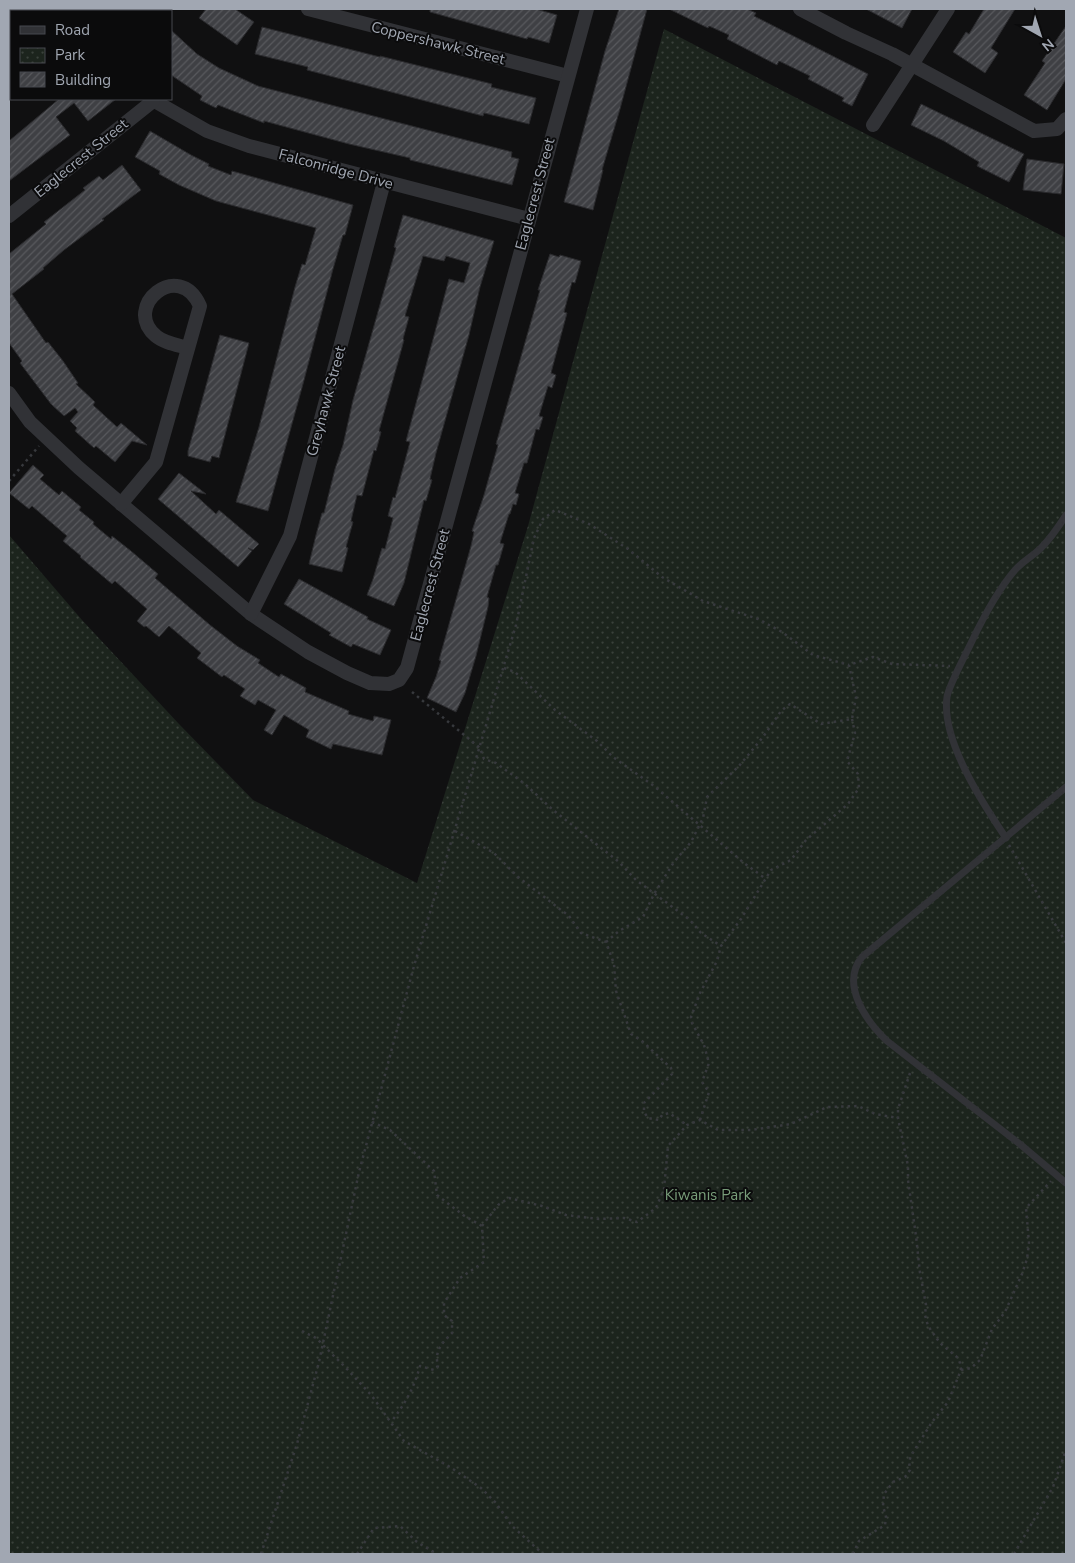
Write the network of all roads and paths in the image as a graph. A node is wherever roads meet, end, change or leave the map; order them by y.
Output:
1 (308, 9) edge
2 (586, 9) edge
3 (800, 9) edge
4 (948, 9) edge
5 (912, 64) junction
6 (568, 76) junction
7 (152, 100) edge
8 (1066, 119) edge
9 (873, 125) dead end
10 (384, 182) junction
11 (9, 216) edge
12 (529, 219) junction
13 (188, 348) junction
14 (9, 393) edge
15 (46, 438) junction
16 (9, 481) edge
17 (122, 504) junction
18 (1066, 515) edge
19 (251, 614) junction
20 (849, 665) junction
21 (960, 666) junction
22 (504, 668) junction
23 (412, 692) dead end
24 (852, 719) junction
25 (480, 748) junction
26 (1066, 786) edge
27 (699, 826) junction
28 (455, 831) junction
29 (1006, 838) junction
30 (766, 879) junction
31 (654, 894) junction
32 (606, 942) junction
33 (1066, 943) edge
34 (721, 946) junction
35 (913, 1062) junction
36 (898, 1118) junction
37 (700, 1120) junction
38 (372, 1122) junction
39 (687, 1125) junction
40 (1057, 1175) junction
41 (1066, 1183) edge
42 (482, 1226) junction
43 (302, 1331) dead end
44 (323, 1344) junction
45 (961, 1370) junction
46 (391, 1422) junction
47 (1066, 1450) edge
48 (261, 1554) edge
49 (357, 1554) edge
50 (437, 1554) edge
51 (543, 1554) edge
52 (853, 1554) edge
53 (1014, 1554) edge

1 - 6 street, Coppershawk Street
2 - 6 street, Eaglecrest Street
3 - 5 street
4 - 5 street
5 - 8 street
5 - 9 street
6 - 12 street, Eaglecrest Street
7 - 10 street, Falconridge Drive
7 - 11 street, Eaglecrest Street
10 - 12 street, Falconridge Drive
10 - 19 street, Greyhawk Street
12 - 19 street, Eaglecrest Street
13 - 13 street
13 - 17 street
14 - 15 street, Eaglecrest Street
15 - 16 path
15 - 17 street, Eaglecrest Street
17 - 19 street, Eaglecrest Street
18 - 21 lane
20 - 21 path
20 - 22 path
20 - 24 path
21 - 29 lane
22 - 25 path
22 - 27 path
23 - 25 path
24 - 27 path
24 - 30 path
25 - 28 path
25 - 31 path
26 - 29 lane
27 - 30 path
27 - 31 path
28 - 32 path
28 - 38 path
29 - 33 path
29 - 35 lane
30 - 34 path
31 - 32 path
31 - 34 path
32 - 39 path
34 - 37 path
35 - 36 path
35 - 40 lane
36 - 37 path
36 - 45 path
37 - 39 path
38 - 42 path
38 - 44 path
39 - 42 path
40 - 41 lane
40 - 45 path
42 - 46 path
43 - 44 path
44 - 46 path
44 - 48 path
45 - 52 path
46 - 51 path
47 - 53 path
49 - 50 path

